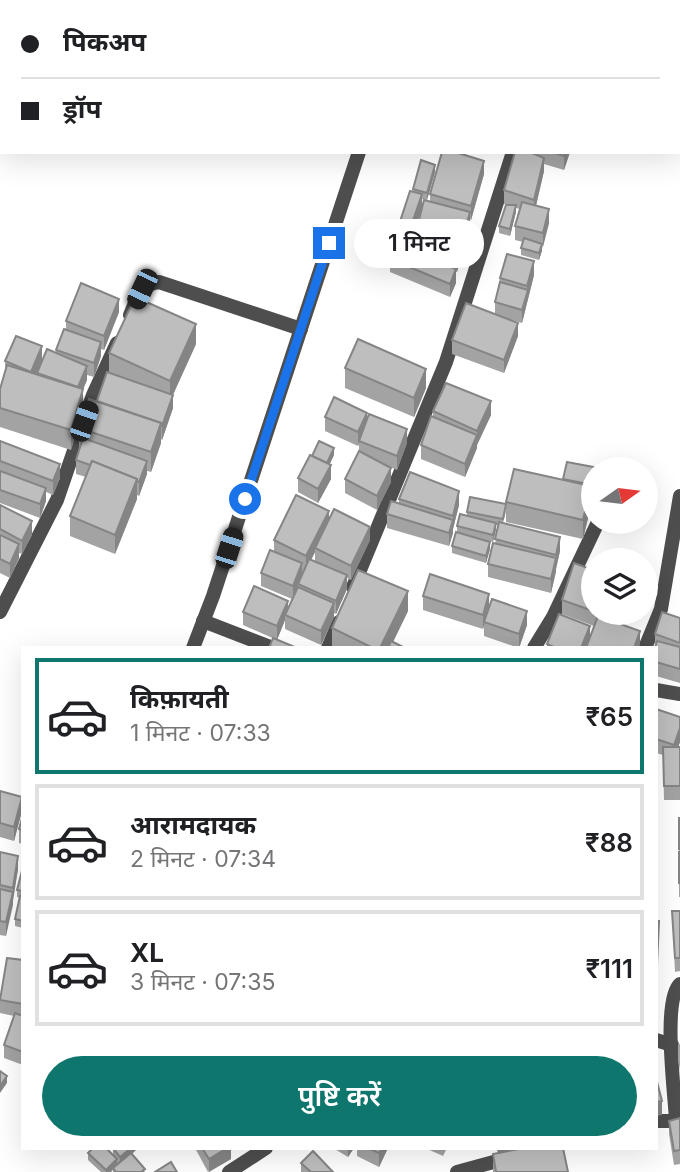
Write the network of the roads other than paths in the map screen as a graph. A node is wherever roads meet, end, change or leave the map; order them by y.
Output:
1 (358, 154) edge
2 (512, 154) edge
3 (301, 329) junction
4 (680, 496) edge
5 (592, 534) edge
6 (0, 611) edge
7 (203, 621) junction
8 (194, 646) edge
9 (268, 646) edge
10 (329, 646) edge
11 (535, 646) edge
12 (646, 646) edge
13 (658, 690) edge
14 (680, 694) edge
15 (680, 984) edge
16 (658, 1041) edge
17 (671, 1045) junction
18 (658, 1121) edge
19 (678, 1121) edge
20 (263, 1150) edge
21 (538, 1150) edge
22 (229, 1172) edge
23 (457, 1172) edge

1 - 3 street
2 - 10 street
3 - 6 street
3 - 7 street
4 - 12 street
5 - 11 street
7 - 8 street
7 - 9 street
13 - 14 street
15 - 17 street
16 - 17 street
17 - 19 street
18 - 19 street
20 - 22 street
21 - 23 street

